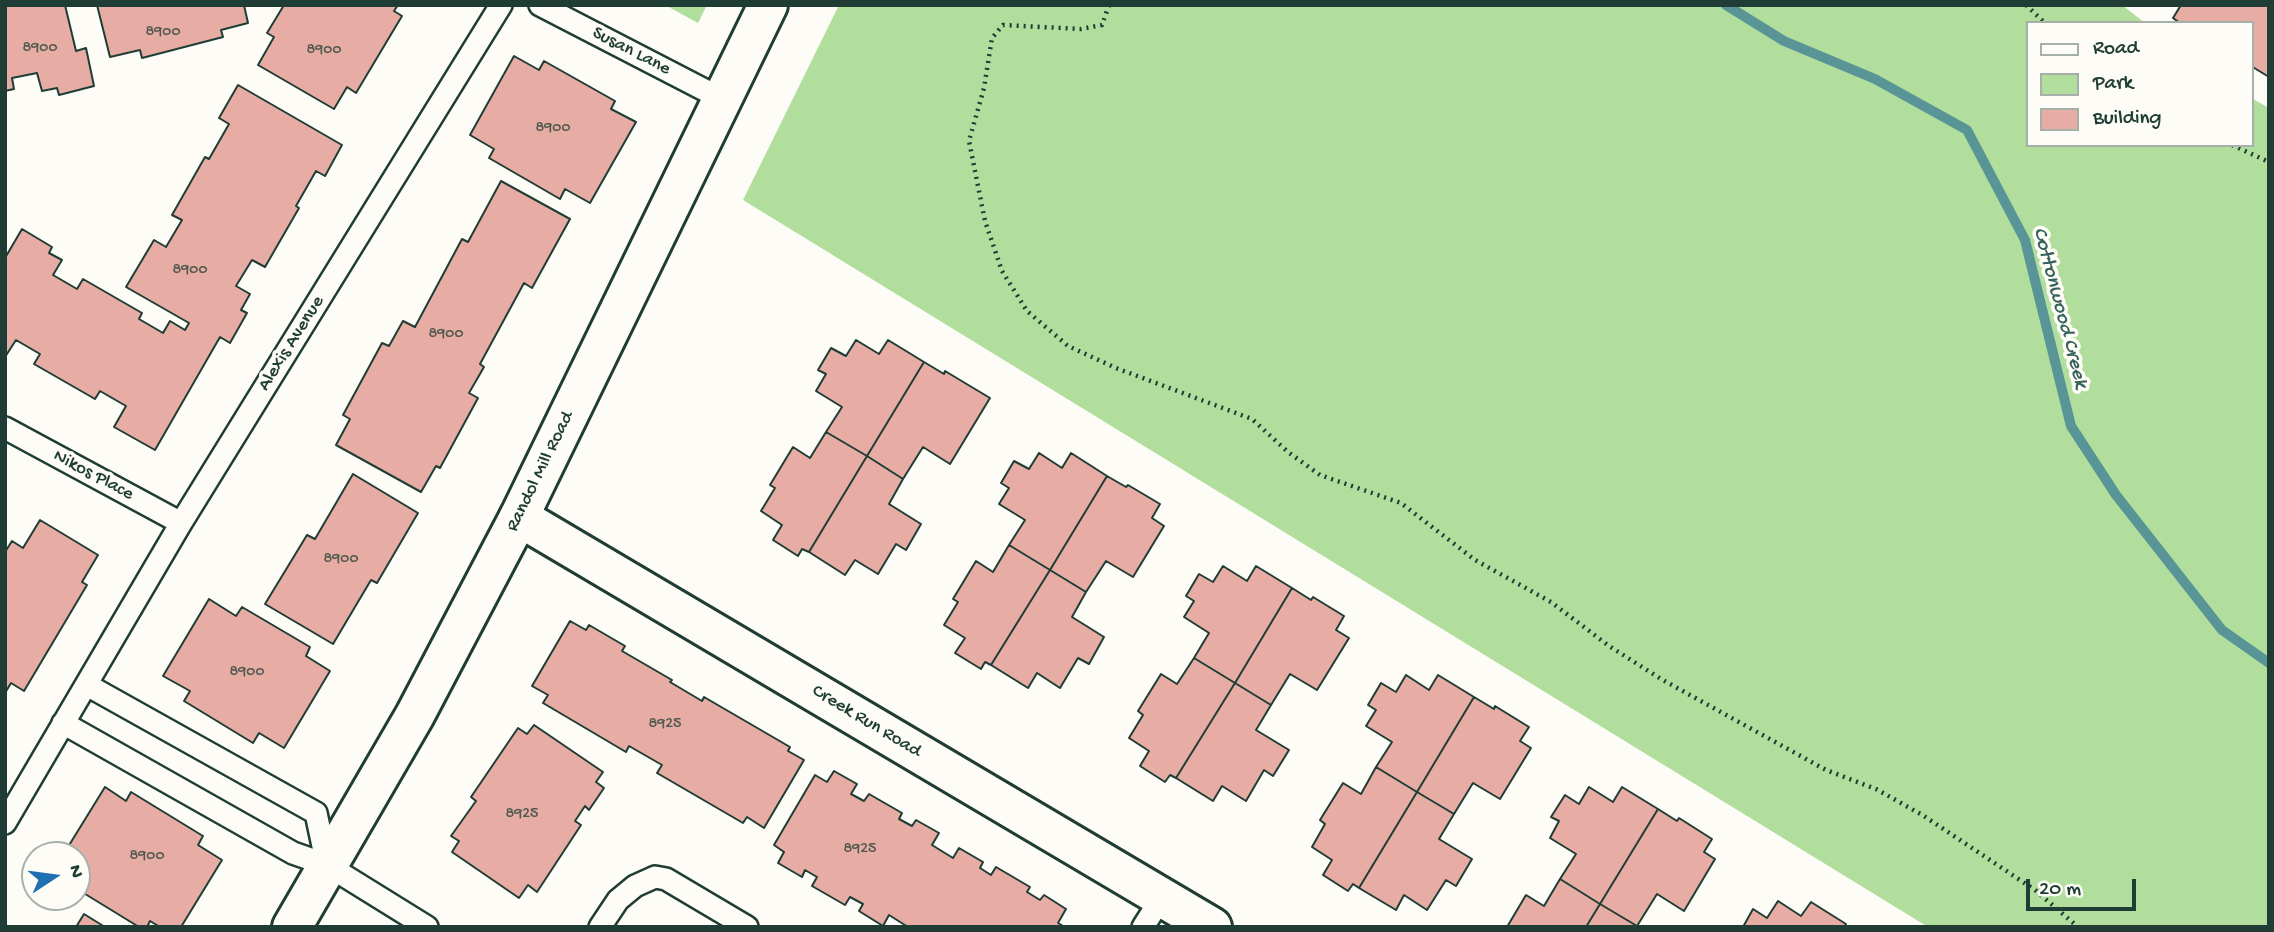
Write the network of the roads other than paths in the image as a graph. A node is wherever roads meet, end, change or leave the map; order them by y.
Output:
1 (501, 5) edge
2 (540, 5) edge
3 (768, 5) edge
4 (722, 99) junction
5 (5, 429) edge
6 (519, 517) junction
7 (181, 523) junction
8 (86, 685) junction
9 (64, 723) junction
10 (5, 823) edge
11 (327, 865) junction
12 (1153, 912) edge
13 (292, 927) edge
14 (427, 927) edge
15 (600, 927) edge
16 (747, 927) edge
17 (1212, 927) edge

1 - 7 lane, Alexis Avenue
2 - 4 lane, Susan Lane
3 - 4 street, Randol Mill Road
4 - 6 street, Randol Mill Road
5 - 7 lane, Nikos Place
6 - 11 street, Randol Mill Road
6 - 12 street, Creek Run Road
7 - 8 lane, Alexis Avenue
8 - 9 lane, Alexis Avenue
8 - 11 lane
9 - 10 lane, Alexis Avenue
9 - 11 lane
11 - 13 street, Randol Mill Road
11 - 14 lane
12 - 17 street, Creek Run Road
15 - 16 lane

